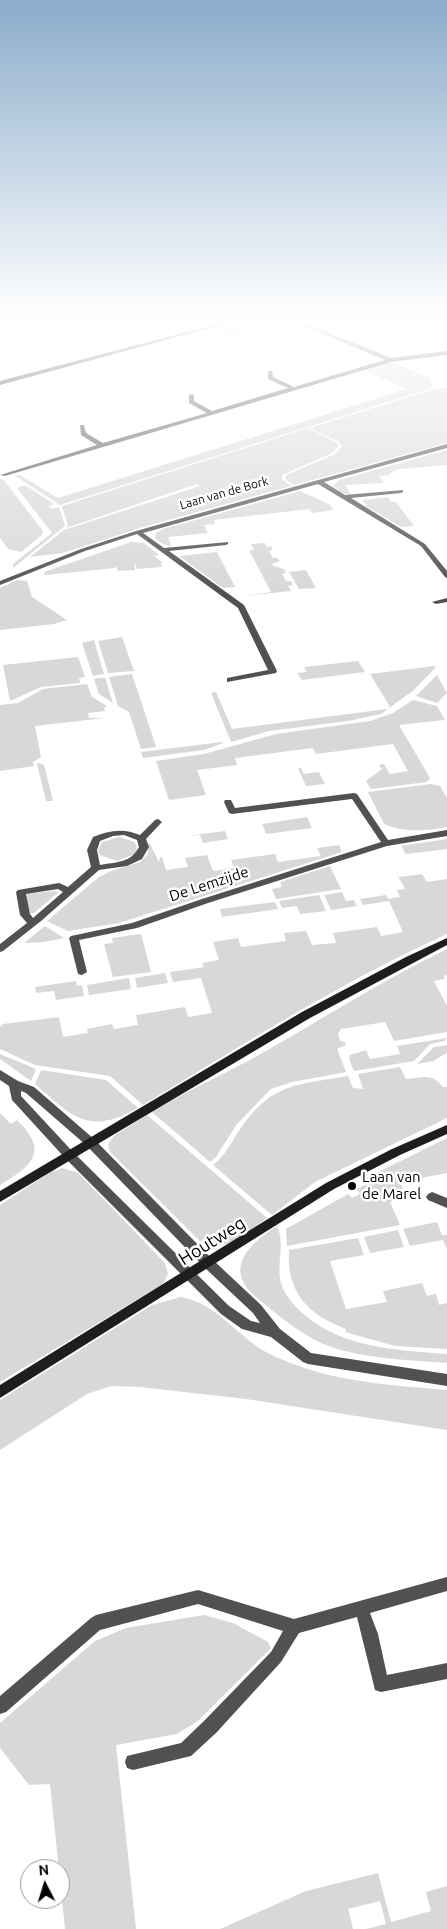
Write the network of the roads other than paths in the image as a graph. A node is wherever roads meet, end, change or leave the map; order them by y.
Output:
1 (215, 412) edge
2 (212, 413) joint
3 (82, 426) dead end
4 (103, 446) junction
5 (447, 446) edge
6 (4, 475) dead end
7 (318, 481) junction
8 (401, 491) dead end
9 (343, 497) junction
10 (138, 532) junction
11 (226, 543) dead end
12 (162, 550) junction
13 (447, 576) edge
14 (0, 583) edge
15 (447, 600) edge
16 (436, 602) dead end
17 (230, 680) dead end
18 (228, 802) dead end
19 (158, 822) dead end
20 (447, 833) edge
21 (141, 838) junction
22 (386, 843) junction
23 (96, 868) junction
24 (70, 892) junction
25 (33, 923) junction
26 (447, 941) edge
27 (0, 949) edge
28 (82, 972) dead end
29 (0, 1074) edge
30 (14, 1084) junction
31 (447, 1129) edge
32 (90, 1142) junction
33 (69, 1154) junction
34 (0, 1197) edge
35 (432, 1197) dead end
36 (447, 1204) edge
37 (208, 1264) junction
38 (189, 1276) junction
39 (275, 1333) junction
40 (447, 1380) edge
41 (0, 1392) edge
42 (447, 1584) edge
43 (361, 1607) junction
44 (294, 1628) junction
45 (447, 1671) edge
46 (0, 1706) edge
47 (133, 1762) dead end

1 - 2 street
2 - 4 street
3 - 4 street
4 - 6 street
5 - 7 street, Laan van de Bork
7 - 9 street
7 - 10 street, Laan van de Bork
8 - 9 street
9 - 13 street
10 - 12 street
10 - 14 street, Laan van de Bork
11 - 12 street
12 - 17 street
15 - 16 street
18 - 22 street
19 - 21 street
20 - 22 street, De Lemzijde
21 - 23 street
21 - 23 street
22 - 28 street, De Lemzijde
23 - 24 street
24 - 25 street
24 - 25 street
25 - 27 street
26 - 32 street
29 - 30 street
30 - 32 street
30 - 33 street
31 - 37 street, Houtweg
32 - 33 street
32 - 37 street
33 - 34 street
33 - 38 street
35 - 36 street
37 - 38 street, Houtweg
37 - 39 street
38 - 39 street
38 - 41 street, Houtweg
39 - 40 street
42 - 43 street
43 - 44 street
43 - 45 street
44 - 46 street
44 - 47 street

